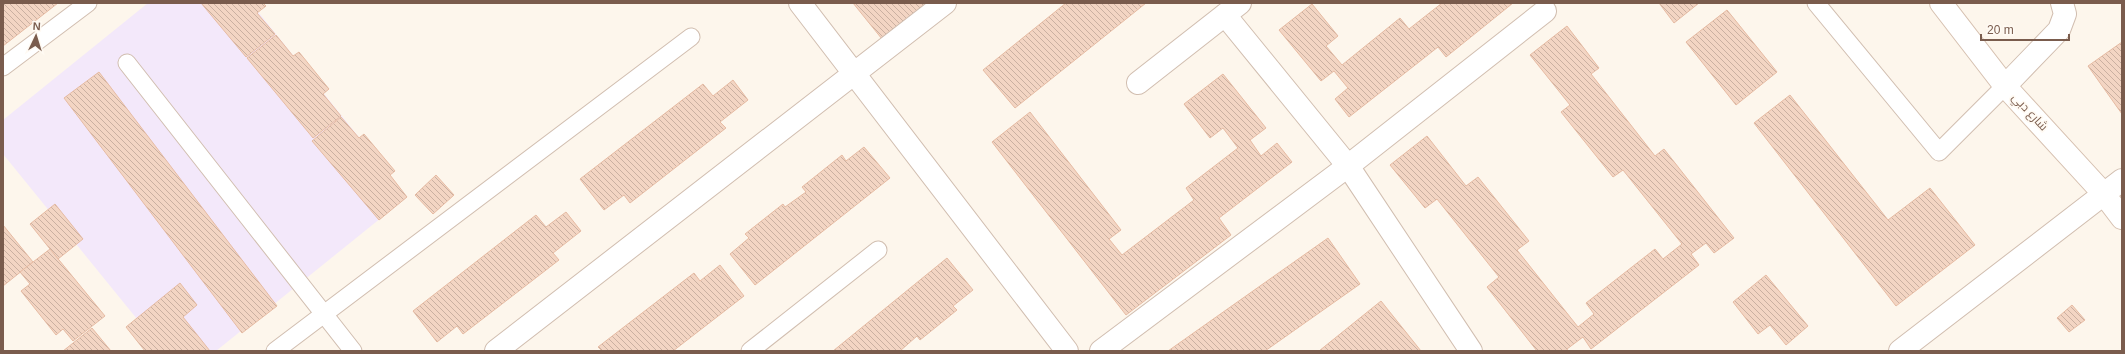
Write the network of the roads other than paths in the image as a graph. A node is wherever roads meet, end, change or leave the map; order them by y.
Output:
1 (88, 3) edge
2 (800, 3) edge
3 (945, 3) edge
4 (1816, 3) edge
5 (1941, 3) edge
6 (2062, 3) edge
7 (1232, 9) edge
8 (1545, 11) dead end
9 (692, 37) dead end
10 (127, 63) dead end
11 (3, 67) edge
12 (854, 72) junction
13 (1138, 84) dead end
14 (2005, 86) junction
15 (1348, 166) junction
16 (2122, 180) edge
17 (2103, 193) junction
18 (2122, 218) edge
19 (878, 250) dead end
20 (324, 314) junction
21 (275, 351) edge
22 (353, 351) edge
23 (496, 351) edge
24 (750, 351) edge
25 (1067, 351) edge
26 (1101, 351) edge
27 (1471, 351) edge
28 (1900, 351) edge

1 - 11 lane
2 - 12 street
3 - 12 street
4 - 14 lane
5 - 14 street, شارع دبي
6 - 14 street
7 - 13 street
7 - 15 street
8 - 15 street
9 - 20 lane
10 - 20 lane
12 - 23 street
12 - 25 street
14 - 17 street, شارع دبي
15 - 26 street
15 - 27 street
16 - 17 street
17 - 18 street, شارع دبي
17 - 28 street
19 - 24 lane
20 - 21 lane
20 - 22 lane

